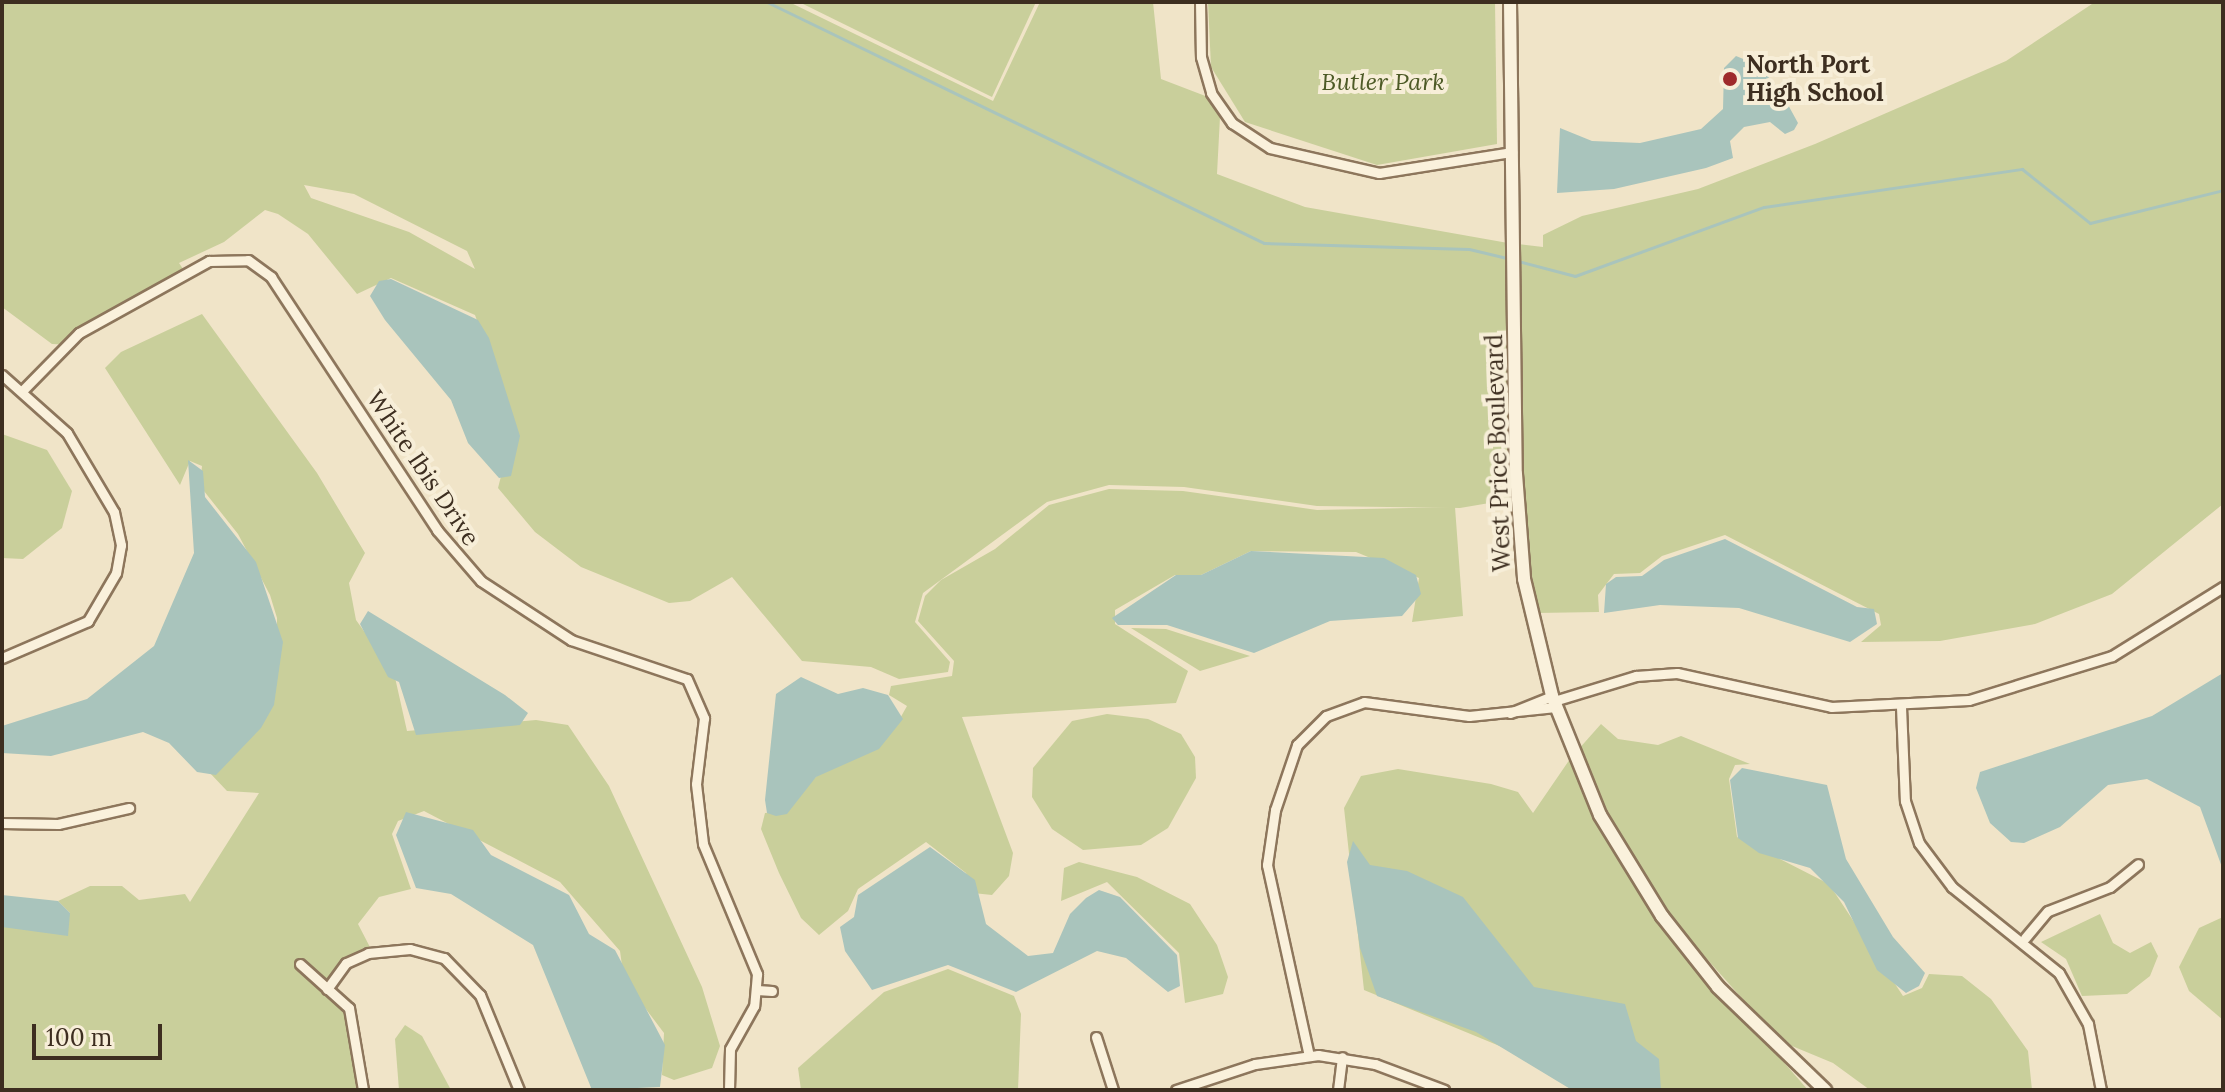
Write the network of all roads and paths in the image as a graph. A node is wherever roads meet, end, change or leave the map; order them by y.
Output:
1 (1200, 2) edge
2 (1510, 2) edge
3 (1512, 152) junction
4 (2, 375) edge
5 (23, 390) junction
6 (2223, 587) edge
7 (2, 658) edge
8 (1554, 701) junction
9 (1901, 707) junction
10 (129, 808) dead end
11 (2, 823) edge
12 (2138, 864) dead end
13 (2025, 938) junction
14 (300, 964) dead end
15 (327, 989) junction
16 (757, 990) junction
17 (772, 991) dead end
18 (1096, 1037) dead end
19 (1309, 1056) junction
20 (1342, 1057) junction
21 (1794, 1061) junction
22 (363, 1090) edge
23 (519, 1090) edge
24 (729, 1090) edge
25 (1113, 1090) edge
26 (1176, 1090) edge
27 (1338, 1090) edge
28 (1444, 1090) edge
29 (1825, 1090) edge
30 (1834, 1090) edge
31 (2101, 1090) edge

1 - 3 street
2 - 3 street, West Price Boulevard
3 - 8 street, West Price Boulevard
4 - 5 street
5 - 7 street
5 - 16 street, White Ibis Drive
6 - 9 street
8 - 9 street
8 - 19 street
8 - 21 street, West Price Boulevard
9 - 13 street
10 - 11 street
12 - 13 street
13 - 31 street
14 - 15 street
15 - 22 street
15 - 23 street
16 - 17 street
16 - 24 street
18 - 25 street
19 - 20 street
19 - 26 street
20 - 27 street
20 - 28 street
21 - 29 street, West Price Boulevard
21 - 30 street, West Price Boulevard

